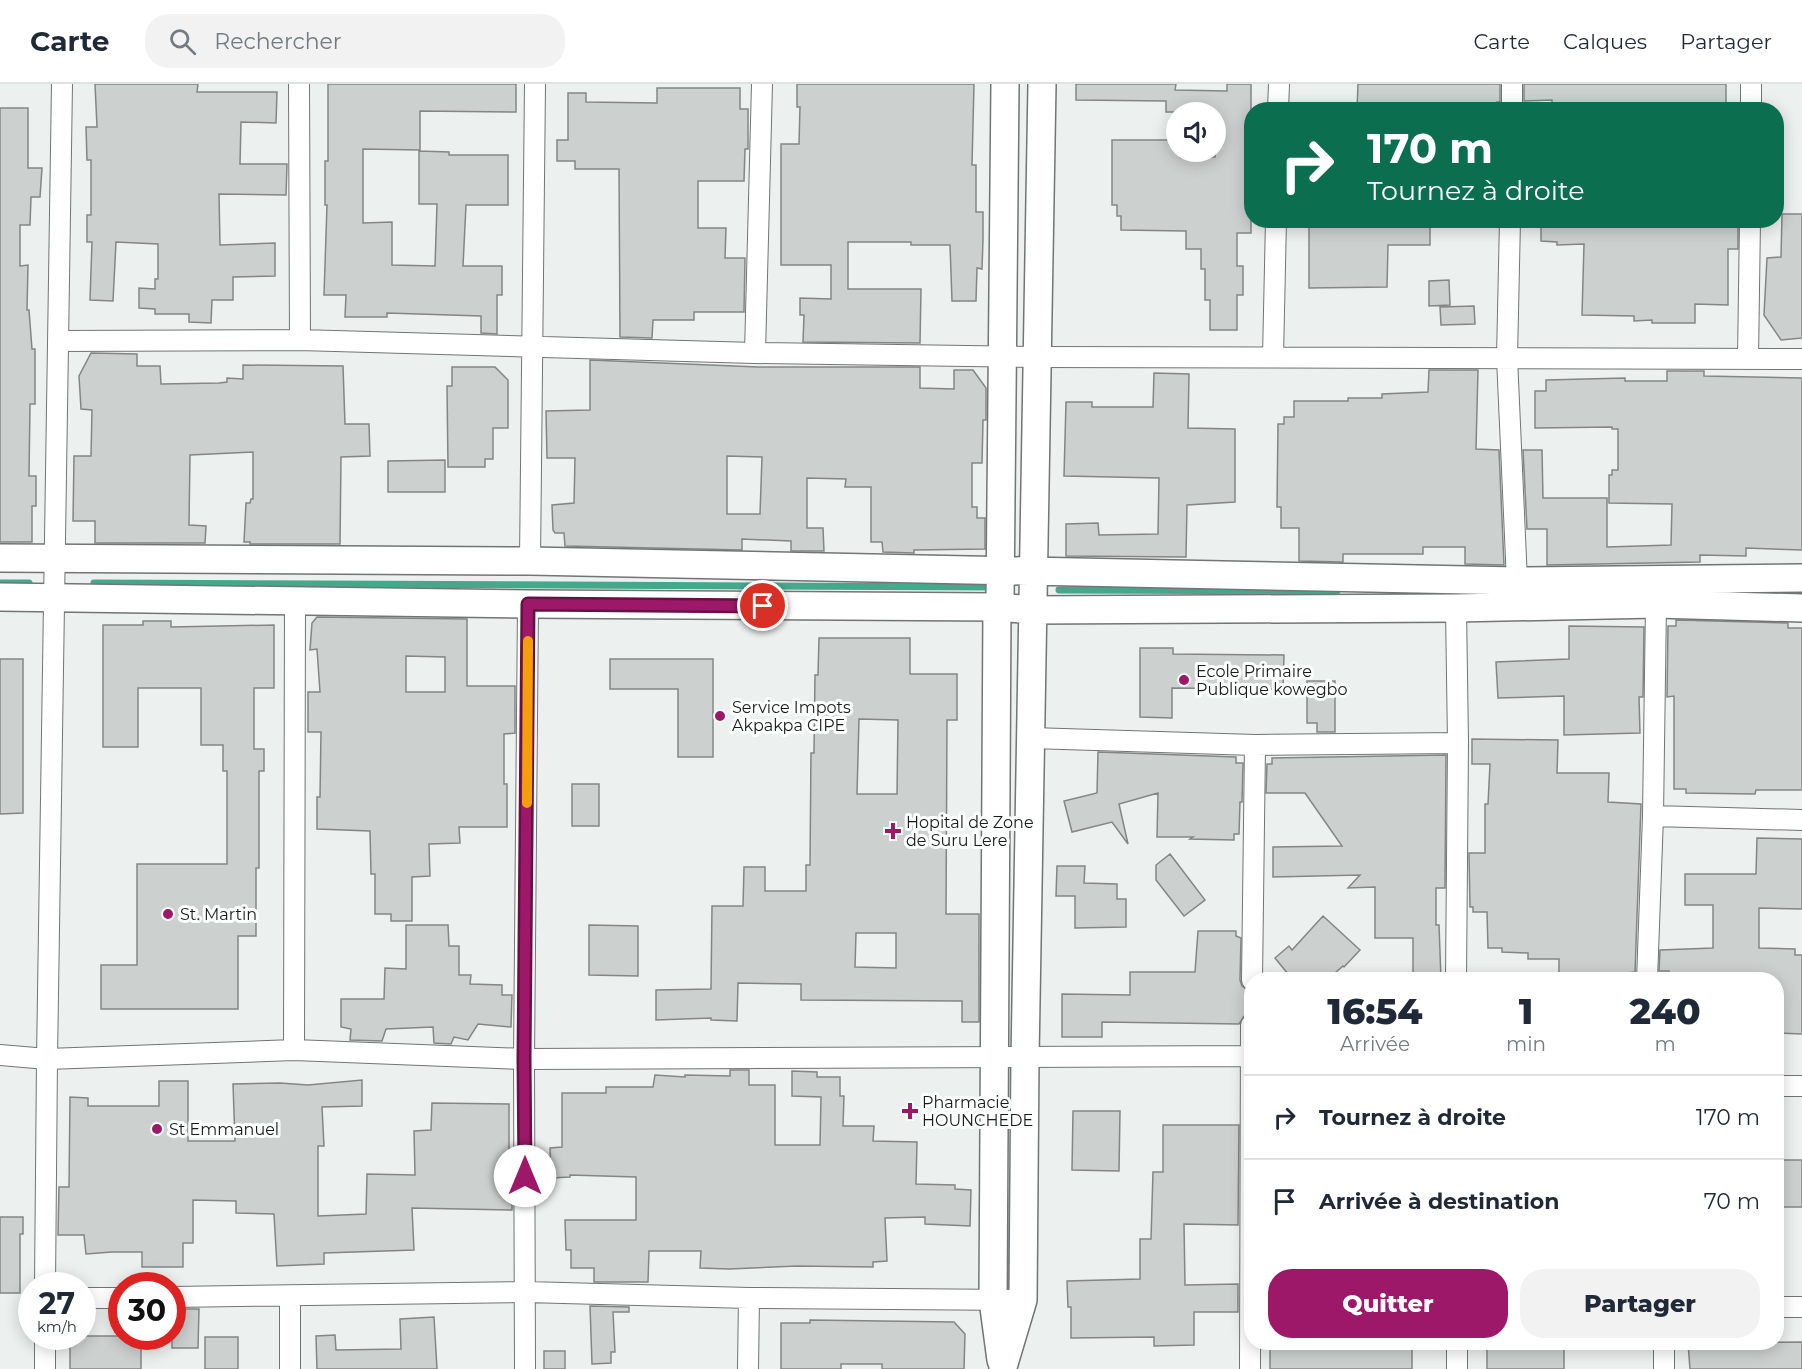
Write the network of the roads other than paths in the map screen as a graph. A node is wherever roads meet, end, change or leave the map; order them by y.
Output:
1 (62, 84) edge
2 (298, 84) edge
3 (535, 84) edge
4 (762, 84) edge
5 (1005, 84) edge
6 (1042, 84) edge
7 (1279, 84) edge
8 (1512, 84) edge
9 (1751, 84) edge
10 (1278, 102) edge
11 (1512, 102) edge
12 (1751, 102) edge
13 (1276, 228) edge
14 (1510, 228) edge
15 (1750, 228) edge
16 (300, 340) junction
17 (59, 342) junction
18 (532, 348) junction
19 (755, 353) junction
20 (1002, 355) junction
21 (1037, 357) junction
22 (1273, 357) junction
23 (1507, 358) junction
24 (1748, 359) junction
25 (1802, 359) edge
26 (0, 558) edge
27 (55, 559) junction
28 (530, 561) junction
29 (1000, 569) junction
30 (1034, 571) junction
31 (1802, 578) edge
32 (1517, 581) junction
33 (0, 597) edge
34 (54, 598) junction
35 (295, 600) junction
36 (528, 604) junction
37 (1656, 604) junction
38 (997, 607) junction
39 (1456, 608) junction
40 (1802, 608) edge
41 (1032, 610) junction
42 (1031, 738) junction
43 (1458, 743) junction
44 (1255, 745) junction
45 (1653, 816) junction
46 (1802, 820) edge
47 (1252, 972) edge
48 (1456, 972) edge
49 (1647, 972) edge
50 (294, 1050) junction
51 (0, 1055) edge
52 (996, 1056) junction
53 (1244, 1056) edge
54 (1025, 1058) junction
55 (47, 1059) junction
56 (524, 1059) junction
57 (1784, 1086) edge
58 (1802, 1086) edge
59 (45, 1272) edge
60 (526, 1292) junction
61 (290, 1296) junction
62 (186, 1298) edge
63 (749, 1298) junction
64 (993, 1300) junction
65 (1023, 1300) junction
66 (1784, 1307) edge
67 (1802, 1307) edge
68 (45, 1350) edge
69 (1250, 1350) edge
70 (1457, 1350) edge
71 (1664, 1350) edge
72 (1003, 1368) edge
73 (45, 1369) edge
74 (290, 1369) edge
75 (525, 1369) edge
76 (748, 1369) edge
77 (1250, 1369) edge
78 (1457, 1369) edge
79 (1664, 1369) edge

1 - 17 street
2 - 16 street
3 - 18 street
4 - 19 street
5 - 20 street
6 - 21 street
7 - 10 street
8 - 11 street
9 - 12 street
13 - 22 street
14 - 23 street
15 - 24 street
16 - 17 street
16 - 18 street
17 - 27 street
18 - 19 street
18 - 28 street
19 - 20 street
20 - 21 street
20 - 29 street
21 - 22 street
21 - 30 street
22 - 23 street
23 - 24 street
23 - 32 street
24 - 25 street
26 - 27 street
27 - 28 street
27 - 34 street
28 - 29 street
29 - 30 street
29 - 38 street
30 - 32 street
30 - 41 street
31 - 32 street
33 - 34 street
34 - 35 street
34 - 55 street
35 - 36 street
35 - 50 street
36 - 38 street
36 - 56 street
37 - 39 street
37 - 40 street
37 - 45 street
38 - 41 street
38 - 52 street
39 - 41 street
39 - 43 street
41 - 42 street
42 - 44 street
42 - 54 street
43 - 44 street
43 - 48 street
44 - 47 street
45 - 46 street
45 - 49 street
50 - 55 street
50 - 56 street
51 - 55 street
52 - 54 street
52 - 56 street
52 - 64 street
53 - 54 street
54 - 65 street
55 - 59 street
56 - 60 street
57 - 58 street
60 - 61 street
60 - 63 street
60 - 75 street
61 - 62 street
61 - 74 street
63 - 64 street
63 - 76 street
64 - 65 street
64 - 72 street
65 - 72 street
66 - 67 street
68 - 73 street
69 - 77 street
70 - 78 street
71 - 79 street

